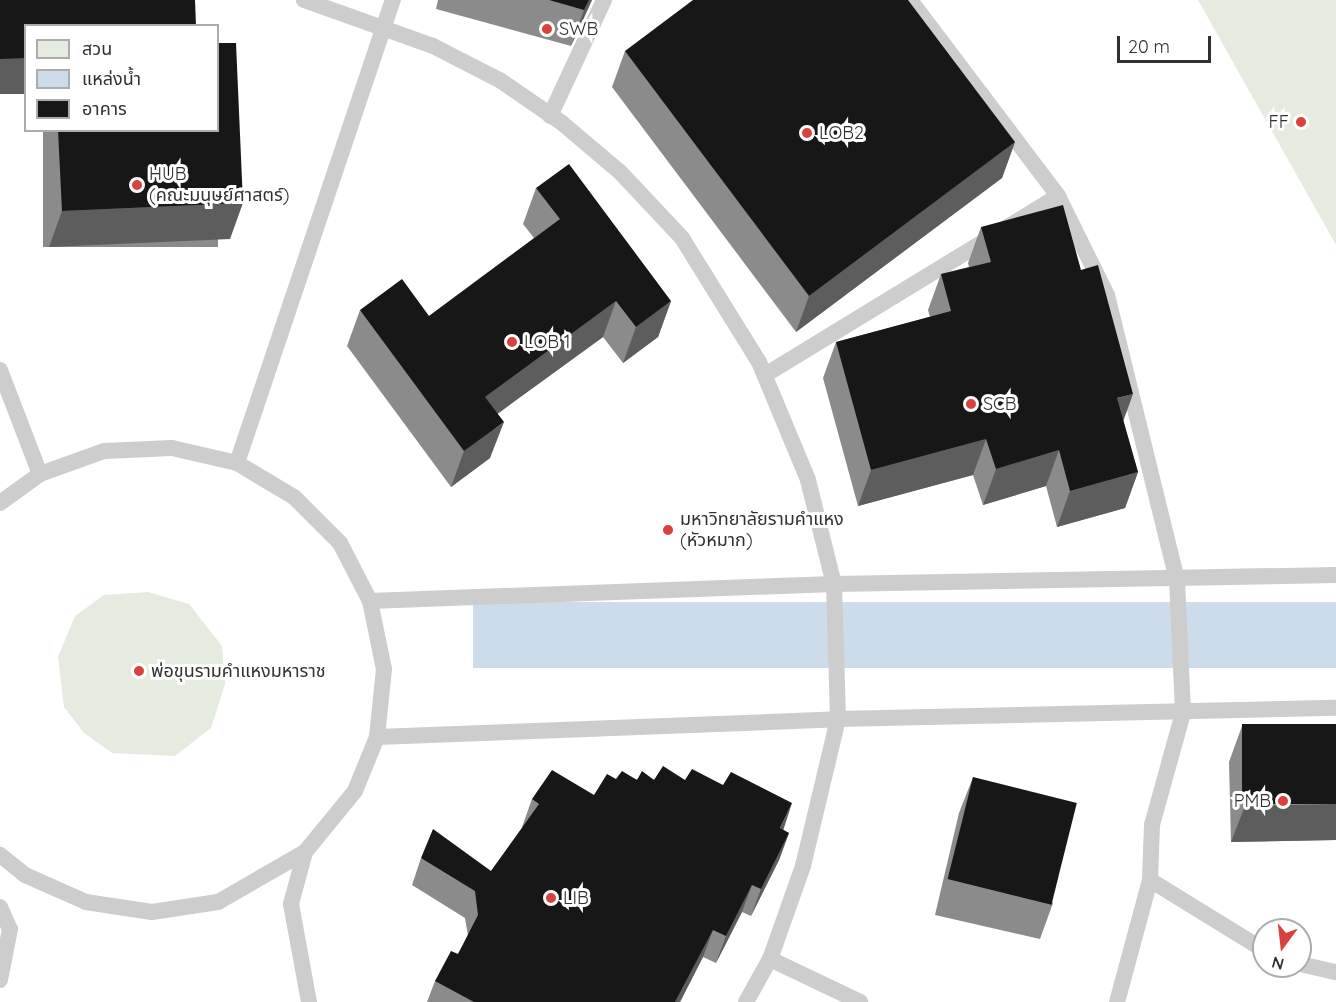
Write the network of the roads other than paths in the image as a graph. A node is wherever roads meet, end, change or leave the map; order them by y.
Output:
1 (304, 0) edge
2 (393, 0) edge
3 (604, 0) edge
4 (910, 0) edge
5 (385, 25) junction
6 (550, 116) junction
7 (1058, 196) junction
8 (0, 370) edge
9 (765, 375) junction
10 (237, 463) junction
11 (40, 474) junction
12 (0, 503) edge
13 (1336, 575) edge
14 (834, 584) junction
15 (1177, 587) junction
16 (370, 601) junction
17 (1336, 708) edge
18 (1183, 713) junction
19 (838, 719) junction
20 (377, 737) junction
21 (305, 852) junction
22 (0, 855) edge
23 (1150, 880) junction
24 (0, 907) edge
25 (1252, 943) edge
26 (770, 958) junction
27 (1312, 967) edge
28 (1336, 972) edge
29 (0, 981) edge
30 (309, 1002) edge
31 (746, 1002) edge
32 (860, 1002) edge
33 (1117, 1002) edge

1 - 5 lane
2 - 5 lane
3 - 6 lane
4 - 7 lane
5 - 6 lane
5 - 10 lane
6 - 9 lane
7 - 9 lane
7 - 15 lane
8 - 11 lane
9 - 14 lane
10 - 11 lane
10 - 16 lane
11 - 12 lane
13 - 15 lane
14 - 15 lane
14 - 16 lane
14 - 19 lane
15 - 18 lane
16 - 20 lane
17 - 18 lane
18 - 19 lane
18 - 23 lane
19 - 20 lane
19 - 26 lane
20 - 21 lane
21 - 22 lane
21 - 30 lane
23 - 25 lane
23 - 33 lane
24 - 29 lane
26 - 31 lane
26 - 32 lane
27 - 28 lane

